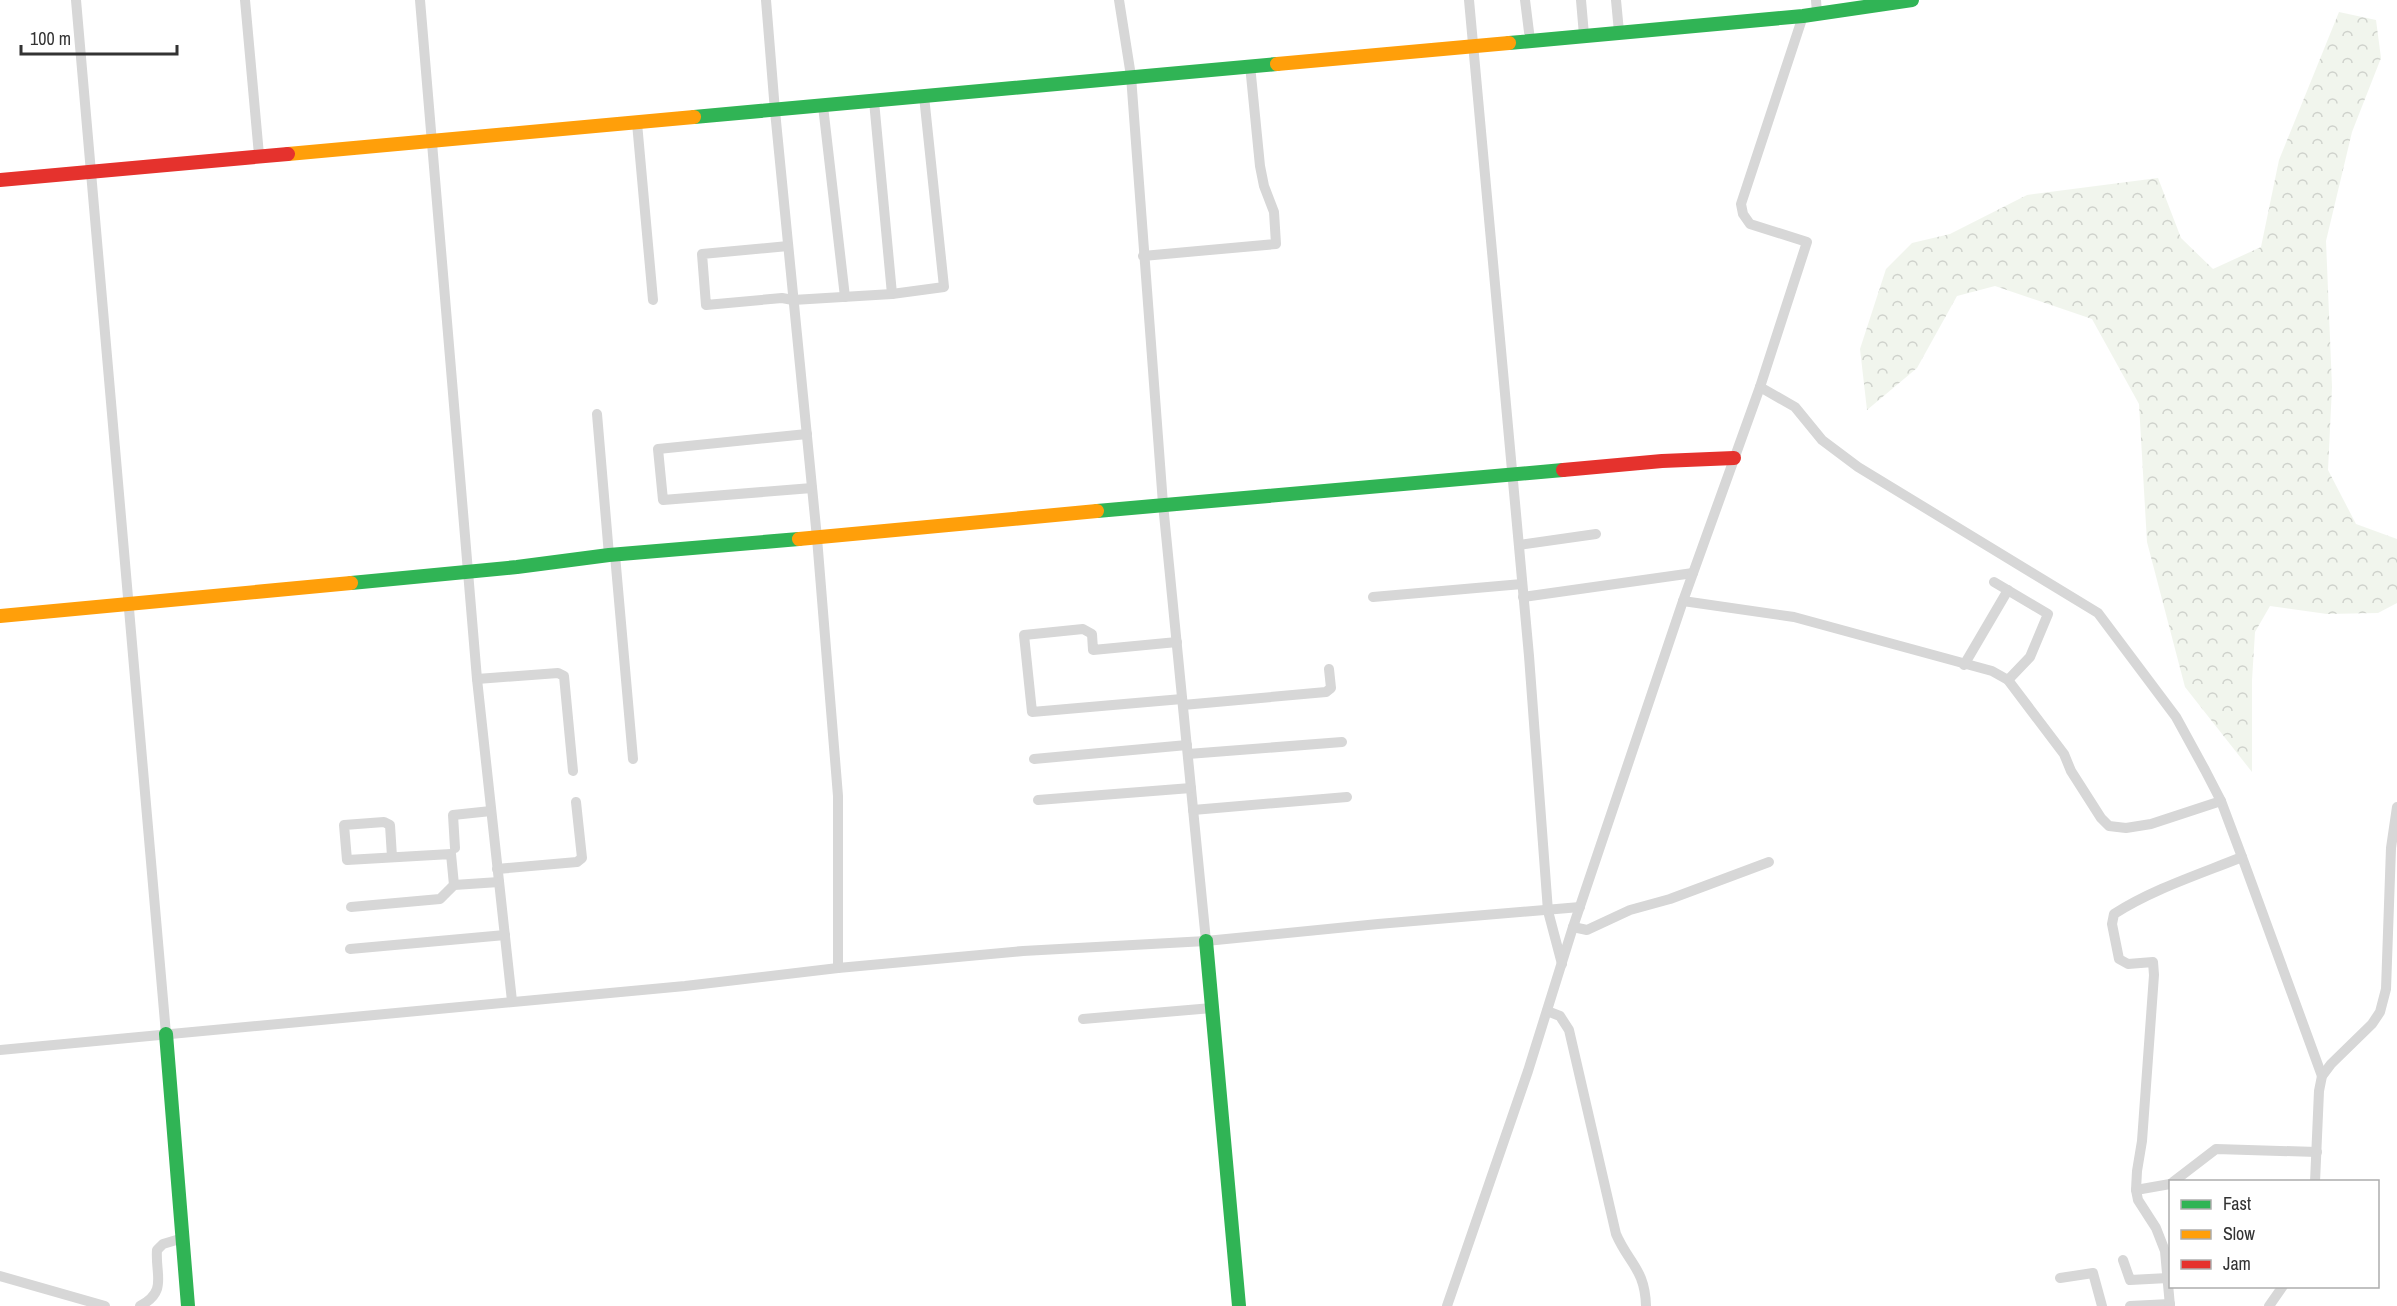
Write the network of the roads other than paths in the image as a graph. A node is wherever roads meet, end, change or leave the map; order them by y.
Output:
1 (76, 0) edge
2 (245, 0) edge
3 (420, 0) edge
4 (766, 0) edge
5 (1119, 0) edge
6 (1469, 0) edge
7 (1525, 0) edge
8 (1581, 0) edge
9 (1616, 0) edge
10 (1912, 0) edge
11 (1889, 2) edge
12 (1812, 10) edge
13 (1619, 32) junction
14 (1584, 35) junction
15 (1530, 40) junction
16 (1473, 45) junction
17 (1250, 65) junction
18 (1131, 76) junction
19 (924, 96) junction
20 (874, 101) junction
21 (823, 106) junction
22 (775, 111) junction
23 (637, 123) junction
24 (431, 142) junction
25 (259, 156) junction
26 (92, 170) junction
27 (0, 180) edge
28 (788, 246) junction
29 (1143, 256) junction
30 (892, 294) junction
31 (844, 297) junction
32 (653, 300) dead end
33 (793, 300) junction
34 (1760, 387) junction
35 (597, 414) dead end
36 (807, 434) junction
37 (1734, 458) junction
38 (1512, 475) junction
39 (812, 488) junction
40 (1163, 504) junction
41 (1596, 534) dead end
42 (817, 538) junction
43 (1519, 545) junction
44 (612, 555) junction
45 (469, 570) junction
46 (1693, 573) junction
47 (1994, 582) dead end
48 (1522, 584) junction
49 (2007, 590) junction
50 (1373, 597) dead end
51 (1524, 597) junction
52 (1683, 601) junction
53 (130, 604) junction
54 (0, 616) edge
55 (1177, 642) junction
56 (1964, 665) junction
57 (1329, 669) dead end
58 (477, 679) junction
59 (2008, 680) junction
60 (1182, 702) junction
61 (1342, 742) dead end
62 (1187, 749) junction
63 (633, 759) dead end
64 (1034, 759) dead end
65 (573, 771) dead end
66 (1191, 788) junction
67 (1347, 797) dead end
68 (1038, 800) dead end
69 (2221, 801) junction
70 (576, 802) dead end
71 (2397, 807) edge
72 (1193, 810) junction
73 (491, 811) junction
74 (455, 848) dead end
75 (392, 857) junction
76 (2242, 857) junction
77 (1769, 862) dead end
78 (497, 869) junction
79 (499, 882) junction
80 (454, 885) junction
81 (351, 907) dead end
82 (1580, 907) junction
83 (1548, 911) junction
84 (1573, 927) junction
85 (505, 935) junction
86 (1206, 942) junction
87 (350, 949) dead end
88 (1562, 965) junction
89 (838, 968) junction
90 (512, 1001) junction
91 (1212, 1008) junction
92 (1547, 1011) junction
93 (1083, 1019) dead end
94 (166, 1034) junction
95 (0, 1050) edge
96 (2322, 1076) junction
97 (2317, 1152) junction
98 (2176, 1180) edge
99 (2315, 1180) edge
100 (2169, 1184) edge
101 (2136, 1190) junction
102 (183, 1238) junction
103 (2123, 1260) dead end
104 (0, 1276) edge
105 (2060, 1278) dead end
106 (2168, 1278) junction
107 (2282, 1288) edge
108 (2170, 1305) edge
109 (105, 1306) edge
110 (140, 1306) edge
111 (188, 1306) edge
112 (1239, 1306) edge
113 (1447, 1306) edge
114 (1646, 1306) edge
115 (2102, 1306) edge
116 (2130, 1306) edge
117 (2269, 1306) edge

1 - 26 street
2 - 25 street
3 - 24 street
4 - 22 street
5 - 18 street
6 - 16 street
7 - 15 street
8 - 14 street
9 - 13 street
10 - 11 street
11 - 12 street
12 - 13 street
12 - 34 street
13 - 14 street
14 - 15 street
15 - 16 street
16 - 17 street
16 - 38 street
17 - 18 street
17 - 29 street
18 - 19 street
18 - 29 street
19 - 20 street
19 - 30 street
20 - 21 street
20 - 30 street
21 - 22 street
21 - 31 street
22 - 23 street
22 - 28 street
23 - 24 street
23 - 32 street
24 - 25 street
24 - 45 street
25 - 26 street
26 - 27 street
26 - 53 street
28 - 33 street
28 - 33 street
29 - 40 street
30 - 31 street
31 - 33 street
33 - 36 street
34 - 37 street
34 - 69 street
35 - 44 street
36 - 39 street
36 - 39 street
37 - 38 street
37 - 46 street
38 - 40 street
38 - 43 street
39 - 42 street
40 - 42 street
40 - 55 street
41 - 43 street
42 - 44 street
42 - 89 street
43 - 48 street
44 - 45 street
44 - 63 street
45 - 53 street
45 - 58 street
46 - 51 street
46 - 52 street
47 - 49 street
48 - 50 street
48 - 51 street
49 - 56 street
49 - 59 street
51 - 83 street
52 - 56 street
52 - 82 street
53 - 54 street
53 - 94 street
55 - 60 street
55 - 60 street
56 - 59 street
57 - 60 street
58 - 65 street
58 - 73 street
59 - 69 street
60 - 62 street
61 - 62 street
62 - 64 street
62 - 66 street
66 - 68 street
66 - 72 street
67 - 72 street
69 - 76 street
70 - 78 street
71 - 96 street
72 - 86 street
73 - 74 street
73 - 78 street
75 - 75 street
75 - 80 street
76 - 96 street
76 - 101 street
77 - 84 street
78 - 79 street
79 - 80 street
79 - 85 street
80 - 81 street
82 - 83 street
82 - 84 street
83 - 86 street
83 - 88 street
84 - 88 street
85 - 87 street
85 - 90 street
86 - 89 street
86 - 91 street
88 - 92 street
89 - 90 street
90 - 94 street
91 - 93 street
91 - 112 street
92 - 113 street
92 - 114 street
94 - 95 street
94 - 102 street
96 - 97 street
97 - 98 street
97 - 99 street
100 - 101 street
101 - 106 street
102 - 110 street
102 - 111 street
103 - 106 street
104 - 109 street
105 - 115 street
106 - 108 street
107 - 117 street
108 - 116 street

